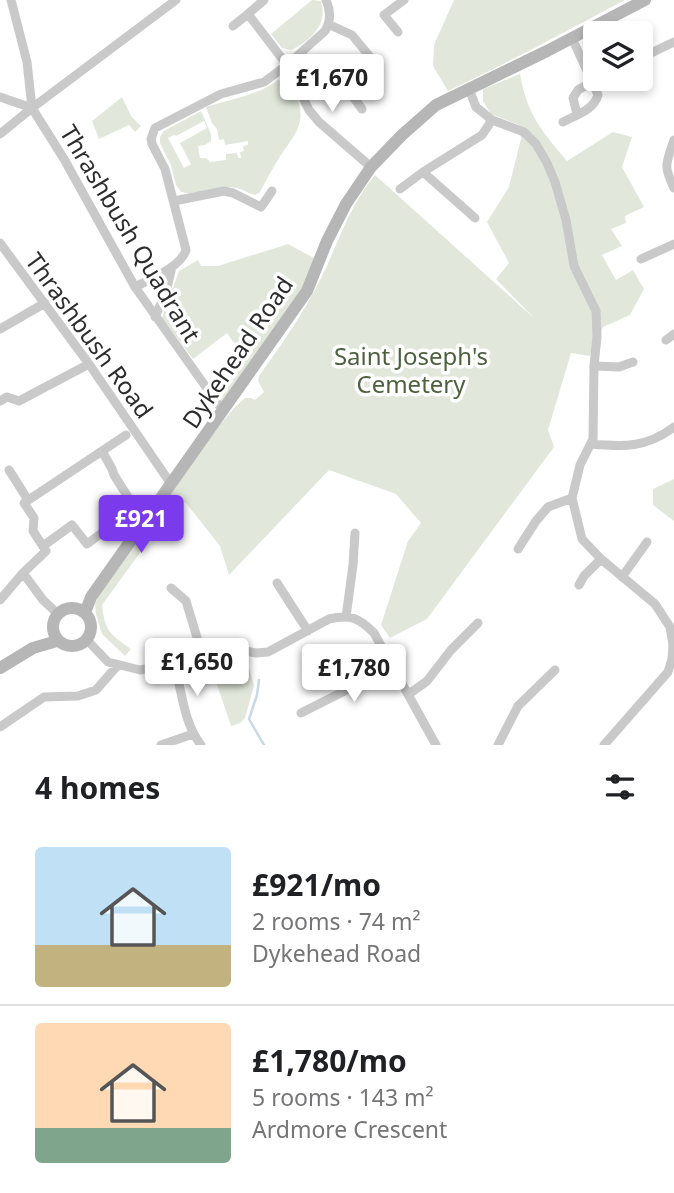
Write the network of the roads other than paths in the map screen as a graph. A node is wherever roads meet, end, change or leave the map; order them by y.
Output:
1 (12, 0) edge
2 (176, 0) edge
3 (264, 0) edge
4 (327, 0) edge
5 (404, 0) edge
6 (645, 0) edge
7 (248, 14) junction
8 (328, 24) junction
9 (233, 26) dead end
10 (398, 32) dead end
11 (572, 38) junction
12 (674, 42) edge
13 (653, 52) edge
14 (583, 62) edge
15 (287, 65) junction
16 (344, 88) dead end
17 (583, 88) edge
18 (469, 89) junction
19 (596, 91) edge
20 (0, 97) edge
21 (354, 98) junction
22 (33, 108) junction
23 (362, 109) dead end
24 (578, 114) junction
25 (492, 120) junction
26 (563, 122) dead end
27 (0, 134) edge
28 (674, 141) edge
29 (371, 167) junction
30 (423, 172) junction
31 (674, 188) edge
32 (400, 189) dead end
33 (272, 191) dead end
34 (174, 201) junction
35 (475, 218) dead end
36 (0, 243) edge
37 (674, 244) edge
38 (641, 259) dead end
39 (172, 267) junction
40 (135, 287) junction
41 (45, 303) junction
42 (155, 317) junction
43 (0, 329) edge
44 (633, 362) dead end
45 (89, 364) junction
46 (594, 366) junction
47 (0, 401) edge
48 (223, 411) junction
49 (674, 427) edge
50 (126, 435) dead end
51 (590, 444) junction
52 (102, 451) junction
53 (9, 470) dead end
54 (171, 484) junction
55 (572, 498) junction
56 (28, 500) junction
57 (355, 533) dead end
58 (647, 542) dead end
59 (43, 546) junction
60 (518, 549) dead end
61 (601, 559) junction
62 (23, 573) junction
63 (622, 577) junction
64 (277, 583) dead end
65 (579, 585) dead end
66 (171, 588) dead end
67 (0, 598) edge
68 (85, 613) junction
69 (58, 614) junction
70 (346, 617) junction
71 (478, 623) dead end
72 (672, 626) edge
73 (308, 632) junction
74 (86, 640) junction
75 (57, 641) junction
76 (202, 653) junction
77 (174, 663) junction
78 (118, 664) junction
79 (394, 666) junction
80 (0, 668) edge
81 (555, 670) dead end
82 (409, 694) junction
83 (301, 713) dead end
84 (0, 727) edge
85 (193, 734) junction
86 (161, 745) edge
87 (201, 745) edge
88 (436, 745) edge
89 (498, 745) edge
90 (604, 745) edge

1 - 22 street
2 - 22 street
3 - 7 street
4 - 8 street
5 - 10 street
6 - 11 street, Dykehead Road
7 - 9 street
7 - 15 street
8 - 15 street
8 - 21 street
11 - 14 street
11 - 18 street, Dykehead Road
12 - 13 street
15 - 29 street
15 - 34 street
16 - 21 street
17 - 24 street
18 - 25 street
18 - 29 street, Dykehead Road
19 - 24 street
20 - 22 street
21 - 23 street
22 - 27 street
22 - 40 street, Thrashbush Quadrant
24 - 26 street
25 - 30 street
25 - 46 street
28 - 31 street
29 - 48 street, Dykehead Road
30 - 32 street
30 - 35 street
33 - 34 street
34 - 39 street
36 - 41 street, Thrashbush Road
37 - 38 street
39 - 40 street
39 - 42 street
40 - 42 street, Thrashbush Quadrant
41 - 43 street
41 - 45 street, Thrashbush Road
42 - 48 street, Thrashbush Quadrant
44 - 46 street
45 - 47 street
45 - 54 street, Thrashbush Road
46 - 51 street
48 - 54 street, Dykehead Road
49 - 51 street
50 - 52 street
51 - 55 street
52 - 56 street
52 - 59 street
53 - 56 street
54 - 68 street, Dykehead Road
55 - 60 street
55 - 61 street
56 - 59 street
57 - 70 street
58 - 63 street
59 - 62 street
61 - 63 street
61 - 65 street
62 - 67 street
62 - 69 street
63 - 72 street
64 - 73 street
66 - 76 street
68 - 69 street
68 - 74 street
69 - 75 street
70 - 73 street
70 - 79 street
71 - 82 street
72 - 90 street
73 - 76 street
74 - 75 street
74 - 78 street
75 - 80 street
76 - 77 street
77 - 78 street
77 - 85 street
78 - 84 street
79 - 82 street
79 - 83 street
81 - 89 street
82 - 88 street
85 - 86 street
85 - 87 street

